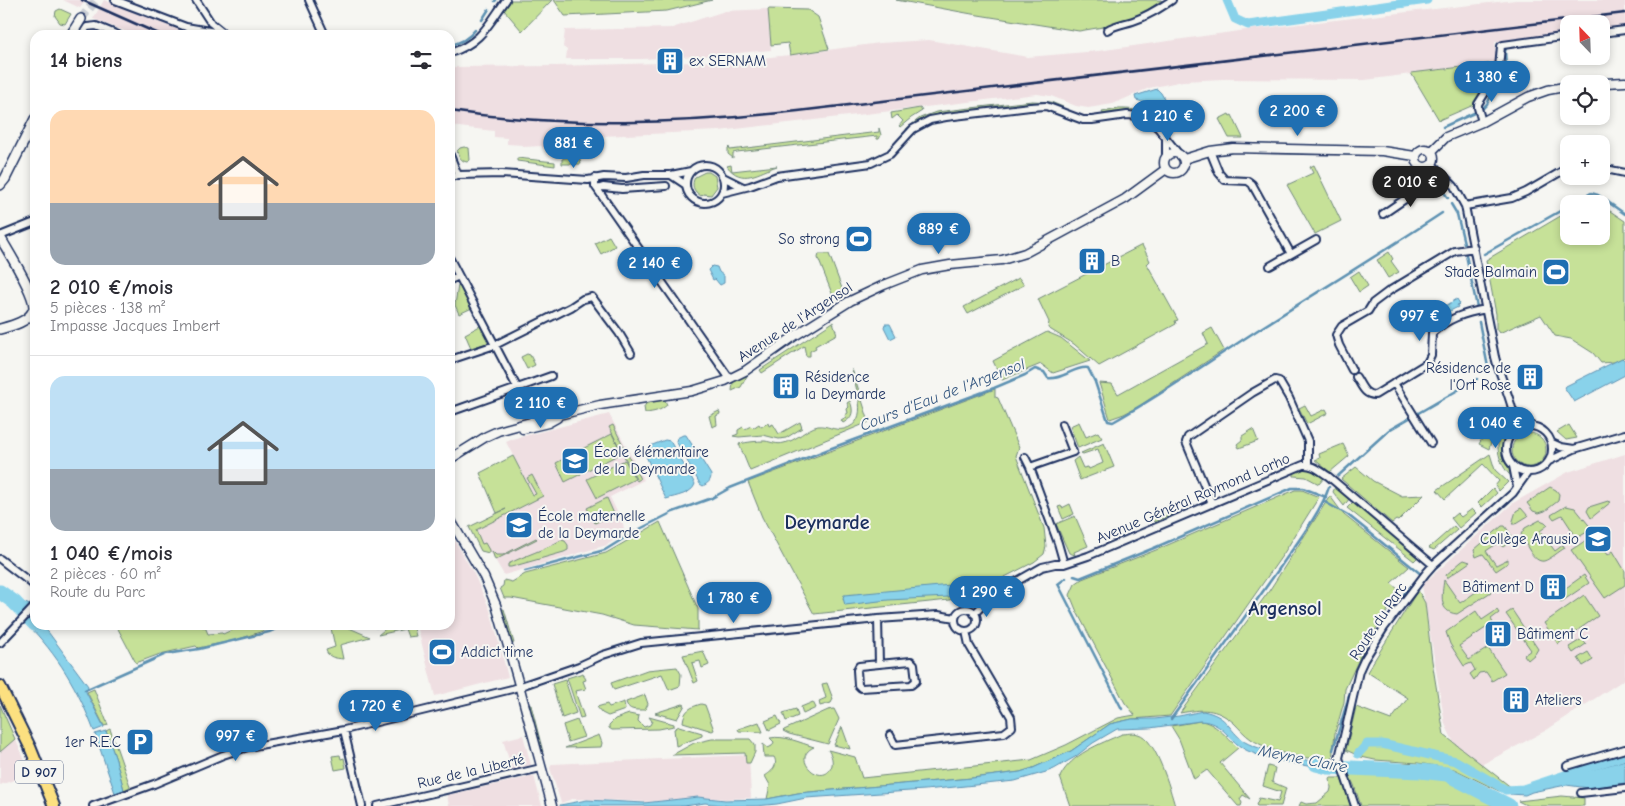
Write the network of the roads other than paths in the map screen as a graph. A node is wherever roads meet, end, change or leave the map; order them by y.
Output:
1 (115, 0) edge
2 (196, 0) edge
3 (309, 0) edge
4 (506, 0) edge
5 (1172, 0) edge
6 (81, 19) tunnel mouth
7 (75, 30) edge
8 (84, 30) edge
9 (106, 30) edge
10 (202, 30) edge
11 (220, 30) edge
12 (323, 30) edge
13 (1107, 30) dead end
14 (1625, 30) edge
15 (1610, 32) edge
16 (1560, 37) edge
17 (455, 51) edge
18 (1625, 82) edge
19 (1610, 83) edge
20 (1560, 88) edge
21 (1482, 122) junction
22 (1166, 137) junction
23 (30, 139) edge
24 (30, 140) edge
25 (1210, 151) junction
26 (1432, 151) junction
27 (1181, 156) junction
28 (1415, 156) junction
29 (1166, 157) junction
30 (1429, 166) junction
31 (455, 168) edge
32 (1166, 169) junction
33 (1610, 170) edge
34 (691, 171) junction
35 (1560, 172) edge
36 (1625, 173) edge
37 (458, 175) junction
38 (671, 175) junction
39 (455, 176) edge
40 (723, 176) junction
41 (595, 178) junction
42 (0, 185) edge
43 (686, 185) junction
44 (666, 186) dead end
45 (743, 187) junction
46 (597, 189) junction
47 (722, 193) junction
48 (0, 194) edge
49 (1465, 206) junction
50 (1383, 214) dead end
51 (30, 224) edge
52 (0, 237) edge
53 (1316, 240) dead end
54 (1474, 248) junction
55 (1291, 254) junction
56 (1270, 266) dead end
57 (455, 268) edge
58 (459, 276) junction
59 (455, 278) edge
60 (30, 293) edge
61 (1486, 309) junction
62 (30, 315) edge
63 (30, 320) edge
64 (18, 323) junction
65 (0, 329) edge
66 (496, 345) junction
67 (631, 354) dead end
68 (455, 358) edge
69 (1352, 370) dead end
70 (551, 376) dead end
71 (1356, 377) dead end
72 (730, 379) junction
73 (1394, 383) junction
74 (518, 388) junction
75 (455, 410) edge
76 (1513, 410) junction
77 (564, 414) junction
78 (534, 421) junction
79 (1062, 424) dead end
80 (1534, 426) junction
81 (508, 429) junction
82 (522, 429) junction
83 (1514, 433) junction
84 (1625, 434) edge
85 (1431, 443) dead end
86 (1552, 443) junction
87 (1574, 449) junction
88 (455, 456) edge
89 (1025, 457) dead end
90 (1549, 461) junction
91 (1308, 465) junction
92 (1513, 466) junction
93 (1030, 468) junction
94 (1528, 472) junction
95 (1517, 487) junction
96 (1212, 504) junction
97 (455, 528) edge
98 (0, 560) edge
99 (1064, 564) junction
100 (1433, 565) junction
101 (30, 582) edge
102 (30, 612) edge
103 (974, 614) junction
104 (955, 618) junction
105 (878, 619) junction
106 (966, 631) junction
107 (0, 643) edge
108 (879, 664) junction
109 (0, 686) edge
110 (519, 686) junction
111 (344, 730) junction
112 (890, 735) dead end
113 (1625, 749) edge
114 (1567, 766) dead end
115 (542, 768) junction
116 (1625, 788) edge
117 (1582, 793) dead end
118 (54, 806) edge
119 (94, 806) edge
120 (362, 806) edge
121 (377, 806) edge
122 (552, 806) edge
123 (1355, 806) edge

1 - 10 street
2 - 11 street
3 - 12 street
4 - 17 street
5 - 13 street
6 - 7 main road
8 - 9 street
14 - 15 street
16 - 21 street
18 - 19 street
20 - 21 street
21 - 26 street
22 - 27 street
22 - 29 street
22 - 45 street
23 - 42 main road
24 - 48 main road
25 - 27 street
25 - 28 street
25 - 55 street
26 - 28 street
26 - 30 street
27 - 29 street
27 - 32 street
28 - 30 street
29 - 32 street
30 - 49 street
30 - 50 street
31 - 37 street
32 - 72 street, Avenue de l'Argensol
33 - 36 street
34 - 38 street
34 - 40 street
34 - 43 street
35 - 49 street
37 - 39 street
37 - 41 street
38 - 41 street
38 - 43 street
40 - 45 street
40 - 47 street
41 - 46 street
43 - 47 street
44 - 46 street
45 - 47 street
46 - 72 street
49 - 54 street
51 - 52 street
52 - 60 main road
53 - 55 street
54 - 61 street
54 - 69 street
55 - 56 street
57 - 58 street
58 - 59 street
58 - 66 street
61 - 73 street
61 - 76 street
62 - 64 main road
63 - 64 street
64 - 65 main road
66 - 67 street
66 - 68 street
66 - 74 street
70 - 74 street
71 - 73 street
72 - 77 street, Avenue de l'Argensol
73 - 85 street
74 - 75 street
74 - 78 street
76 - 80 street
76 - 83 street
77 - 78 street, Avenue de l'Argensol
77 - 82 street, Avenue de l'Argensol
78 - 81 street, Avenue de l'Argensol
78 - 82 street
79 - 93 street
80 - 83 street
80 - 86 street
81 - 82 street, Avenue de l'Argensol
81 - 88 street, Avenue de l'Argensol
83 - 92 street
84 - 87 street
86 - 87 street
86 - 90 street
87 - 90 street
89 - 93 street
90 - 94 street
91 - 96 street, Avenue Général Raymond Lorho
91 - 96 street
91 - 100 street, Avenue Général Raymond Lorho
92 - 94 street
92 - 95 street
93 - 99 street
94 - 95 street, Route du Parc
95 - 100 street, Route du Parc
96 - 99 street, Avenue Général Raymond Lorho
97 - 110 street
98 - 101 street
99 - 103 street, Avenue Général Raymond Lorho
100 - 123 street, Route du Parc
102 - 107 street
103 - 104 street
103 - 106 street, Avenue Général Raymond Lorho
104 - 105 street
104 - 106 street
105 - 108 street
105 - 110 street
106 - 112 street
108 - 108 street
109 - 118 main road, D 907
110 - 111 street
110 - 115 street
111 - 119 street
111 - 120 street
113 - 114 street
115 - 121 street, Rue de la Liberté
115 - 122 street
116 - 117 street

